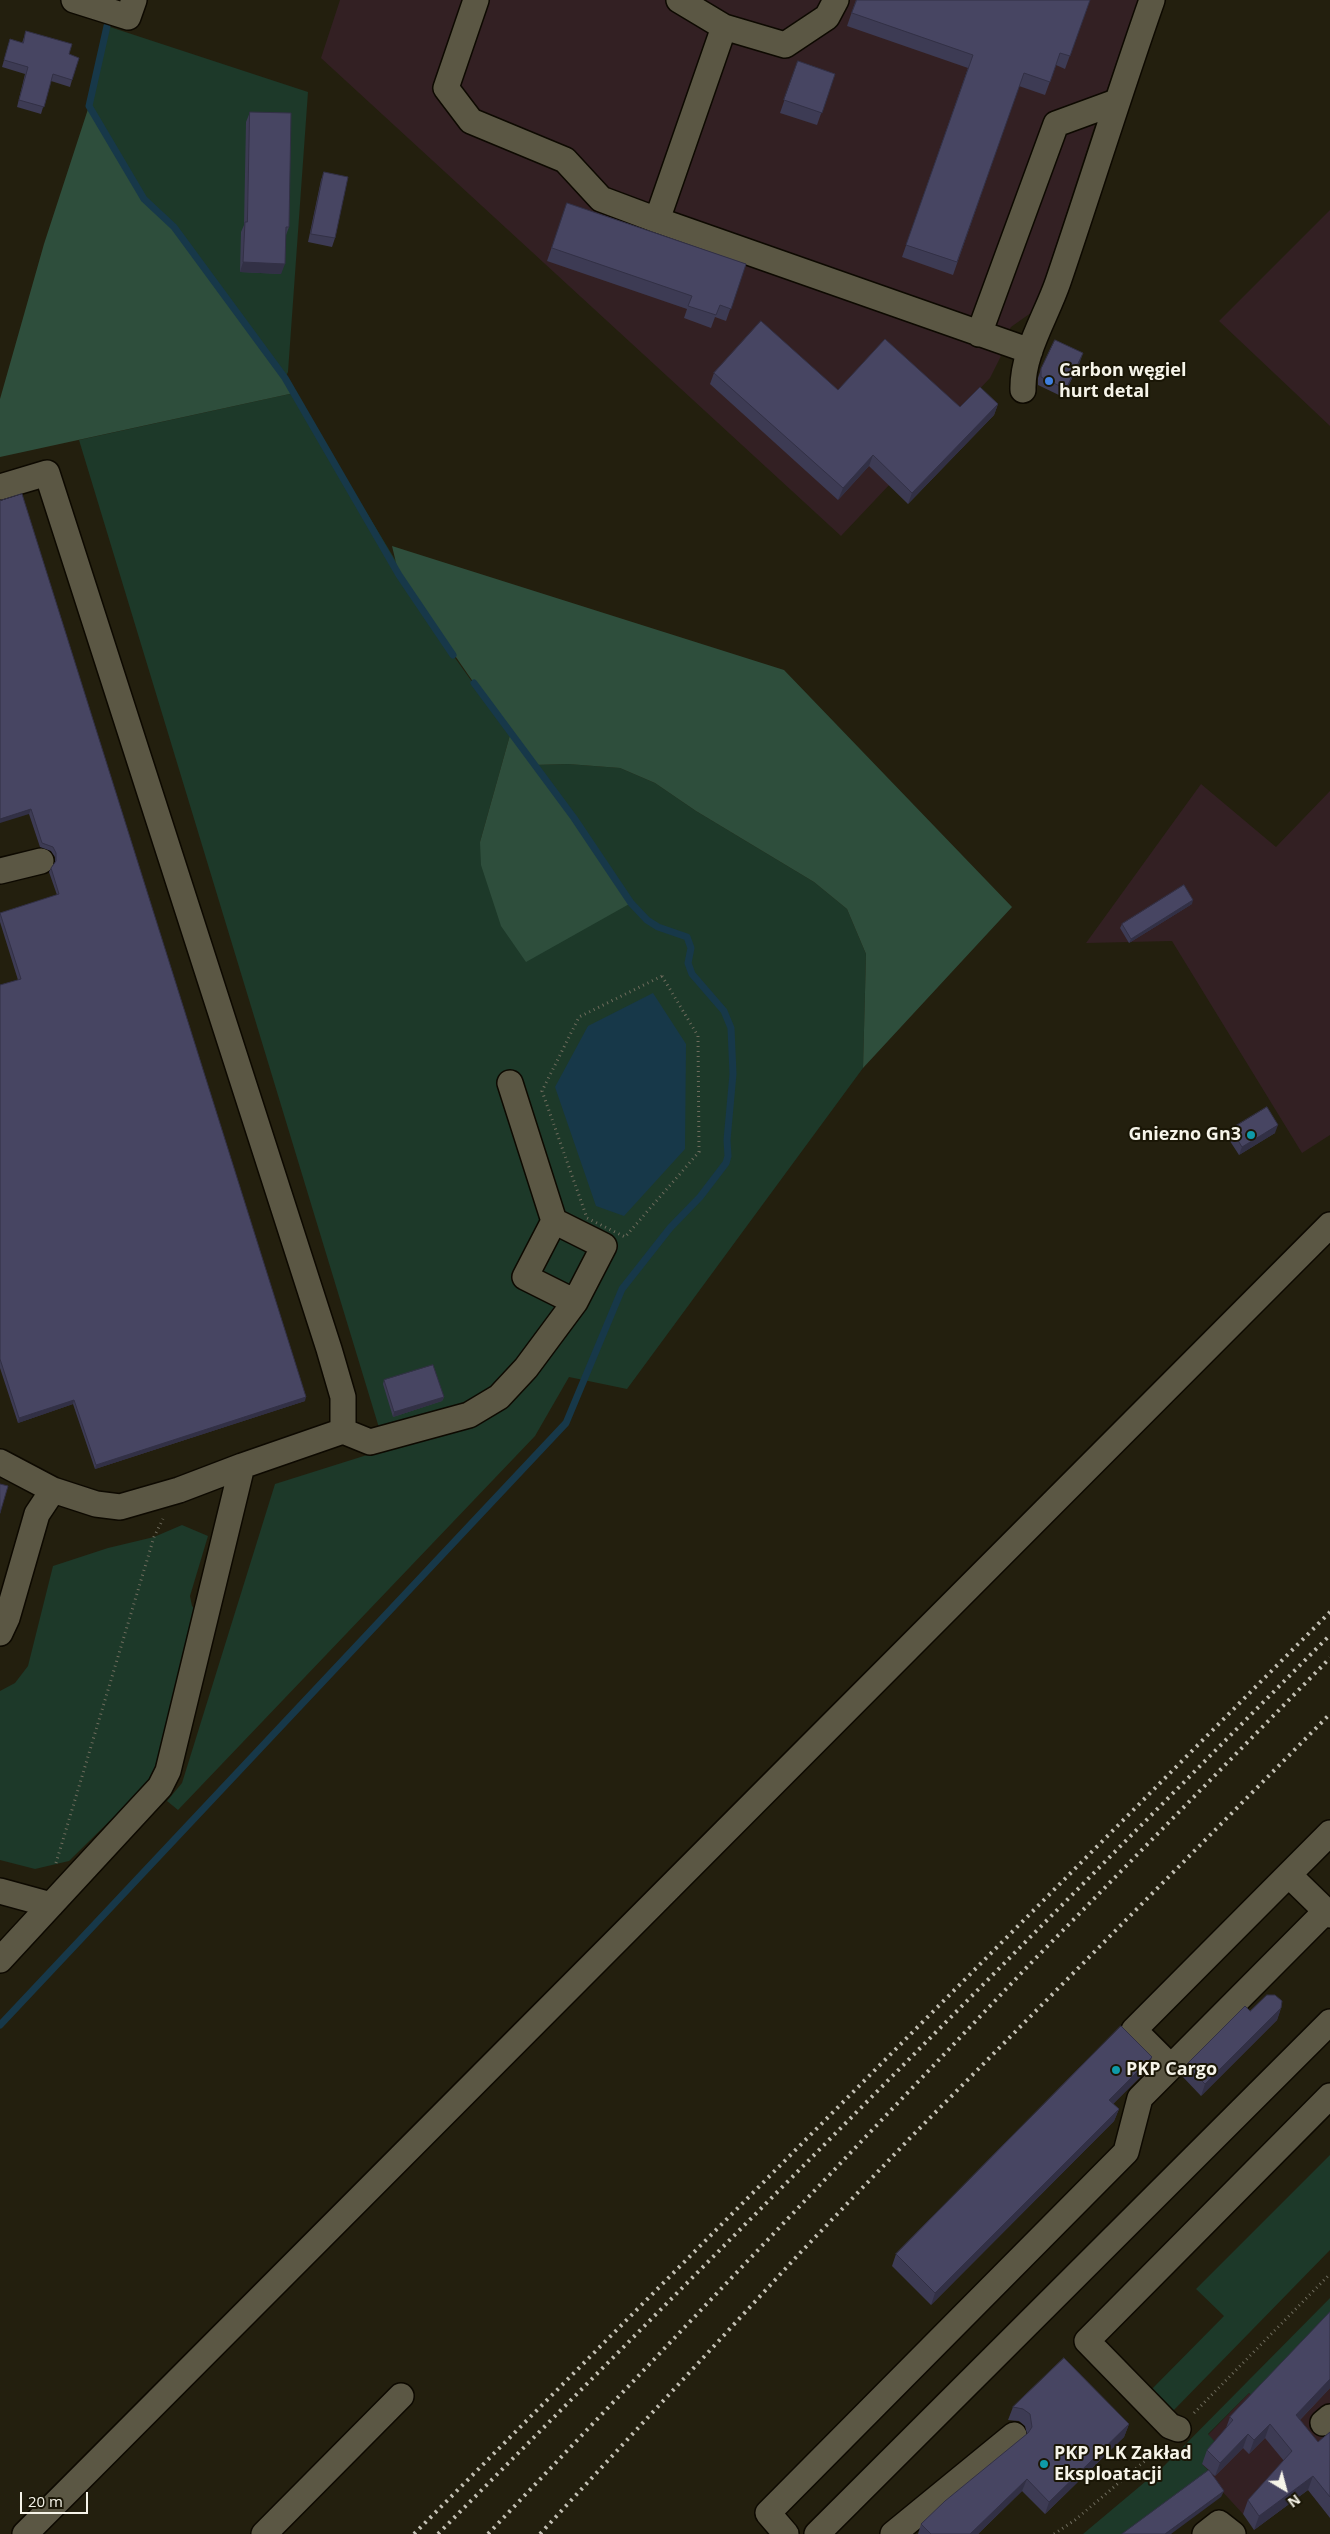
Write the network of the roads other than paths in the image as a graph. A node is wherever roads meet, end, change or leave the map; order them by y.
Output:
1 (74, 0) edge
2 (476, 0) edge
3 (679, 0) edge
4 (836, 0) edge
5 (1152, 0) edge
6 (131, 8) edge
7 (724, 27) junction
8 (1116, 102) junction
9 (657, 220) junction
10 (979, 334) junction
11 (1030, 351) junction
12 (1023, 390) dead end
13 (0, 487) edge
14 (41, 861) dead end
15 (0, 872) edge
16 (510, 1083) dead end
17 (554, 1220) junction
18 (1330, 1226) edge
19 (575, 1302) junction
20 (343, 1431) junction
21 (0, 1462) edge
22 (242, 1466) junction
23 (53, 1490) junction
24 (0, 1633) edge
25 (1330, 1833) edge
26 (1289, 1875) junction
27 (0, 1891) edge
28 (52, 1905) junction
29 (1328, 1913) edge
30 (0, 1960) edge
31 (1330, 2022) edge
32 (1171, 2067) junction
33 (1330, 2096) edge
34 (401, 2396) dead end
35 (1178, 2429) road end
36 (1014, 2435) dead end
37 (25, 2534) edge
38 (264, 2534) edge
39 (786, 2534) edge
40 (817, 2534) edge
41 (893, 2534) edge
42 (1205, 2534) edge
43 (1234, 2534) edge

1 - 6 street
2 - 9 street
3 - 7 street
4 - 7 street
5 - 8 street
7 - 9 street
8 - 10 street
8 - 11 street
9 - 10 street
10 - 11 street
11 - 12 street
13 - 20 street
14 - 15 street
16 - 17 street
17 - 19 street
17 - 19 street
18 - 37 street
19 - 20 street
20 - 22 street
21 - 23 street
22 - 23 street
22 - 28 street
23 - 24 street
25 - 26 street
26 - 29 street
26 - 32 street
27 - 28 street
28 - 30 street
29 - 32 street
31 - 40 street
32 - 39 street
33 - 35 street
34 - 38 street
36 - 41 street
42 - 43 street

